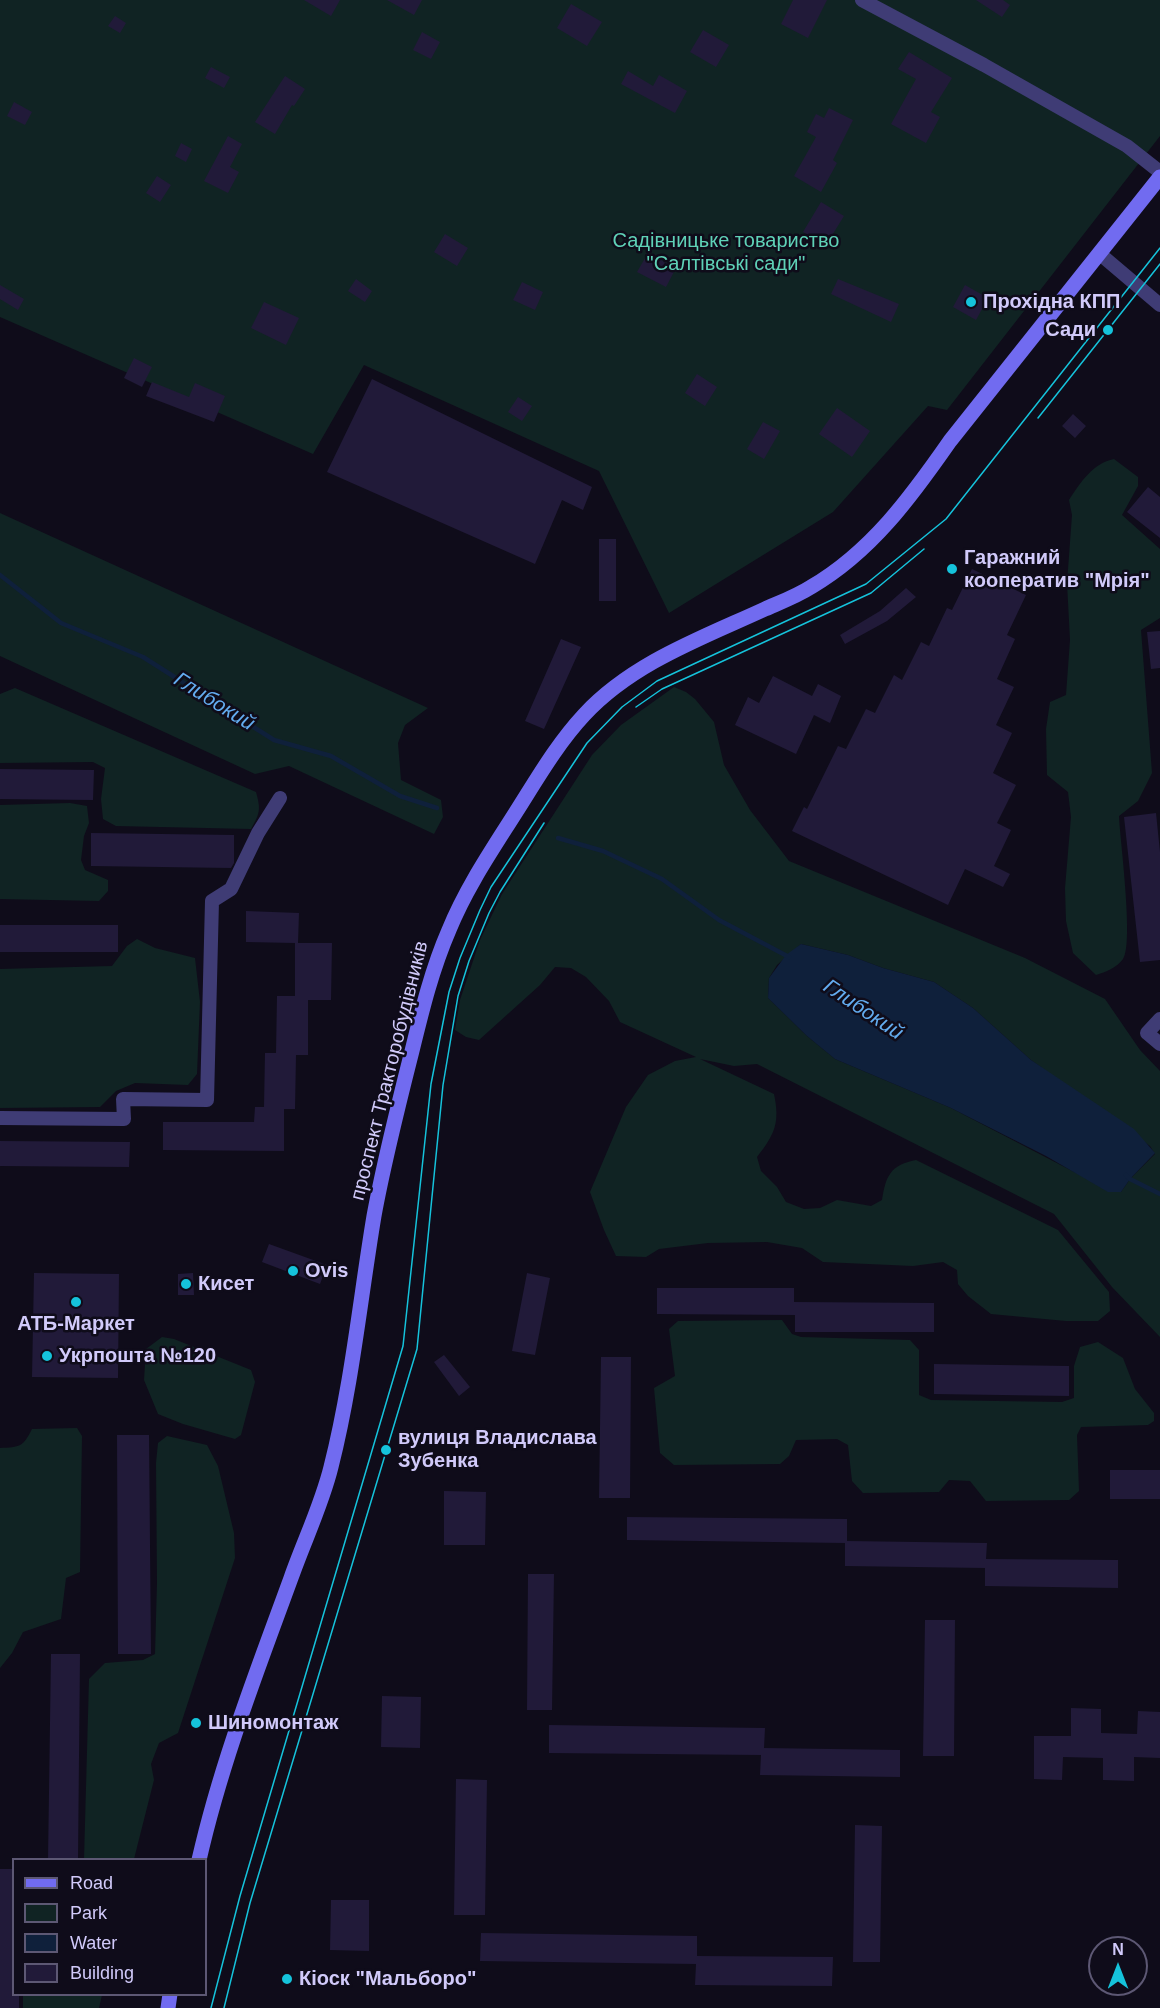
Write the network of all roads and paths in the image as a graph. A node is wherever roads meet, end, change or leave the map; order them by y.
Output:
1 (862, 0) edge
2 (1160, 172) edge
3 (1160, 177) edge
4 (1100, 254) junction
5 (1160, 304) edge
6 (280, 798) dead end
7 (1160, 1019) edge
8 (1160, 1044) edge
9 (0, 1118) edge
10 (200, 1858) edge

1 - 2 street
3 - 4 main road, проспект Тракторобудівників
4 - 5 street
4 - 10 main road, проспект Тракторобудівників
6 - 9 street
7 - 8 street

